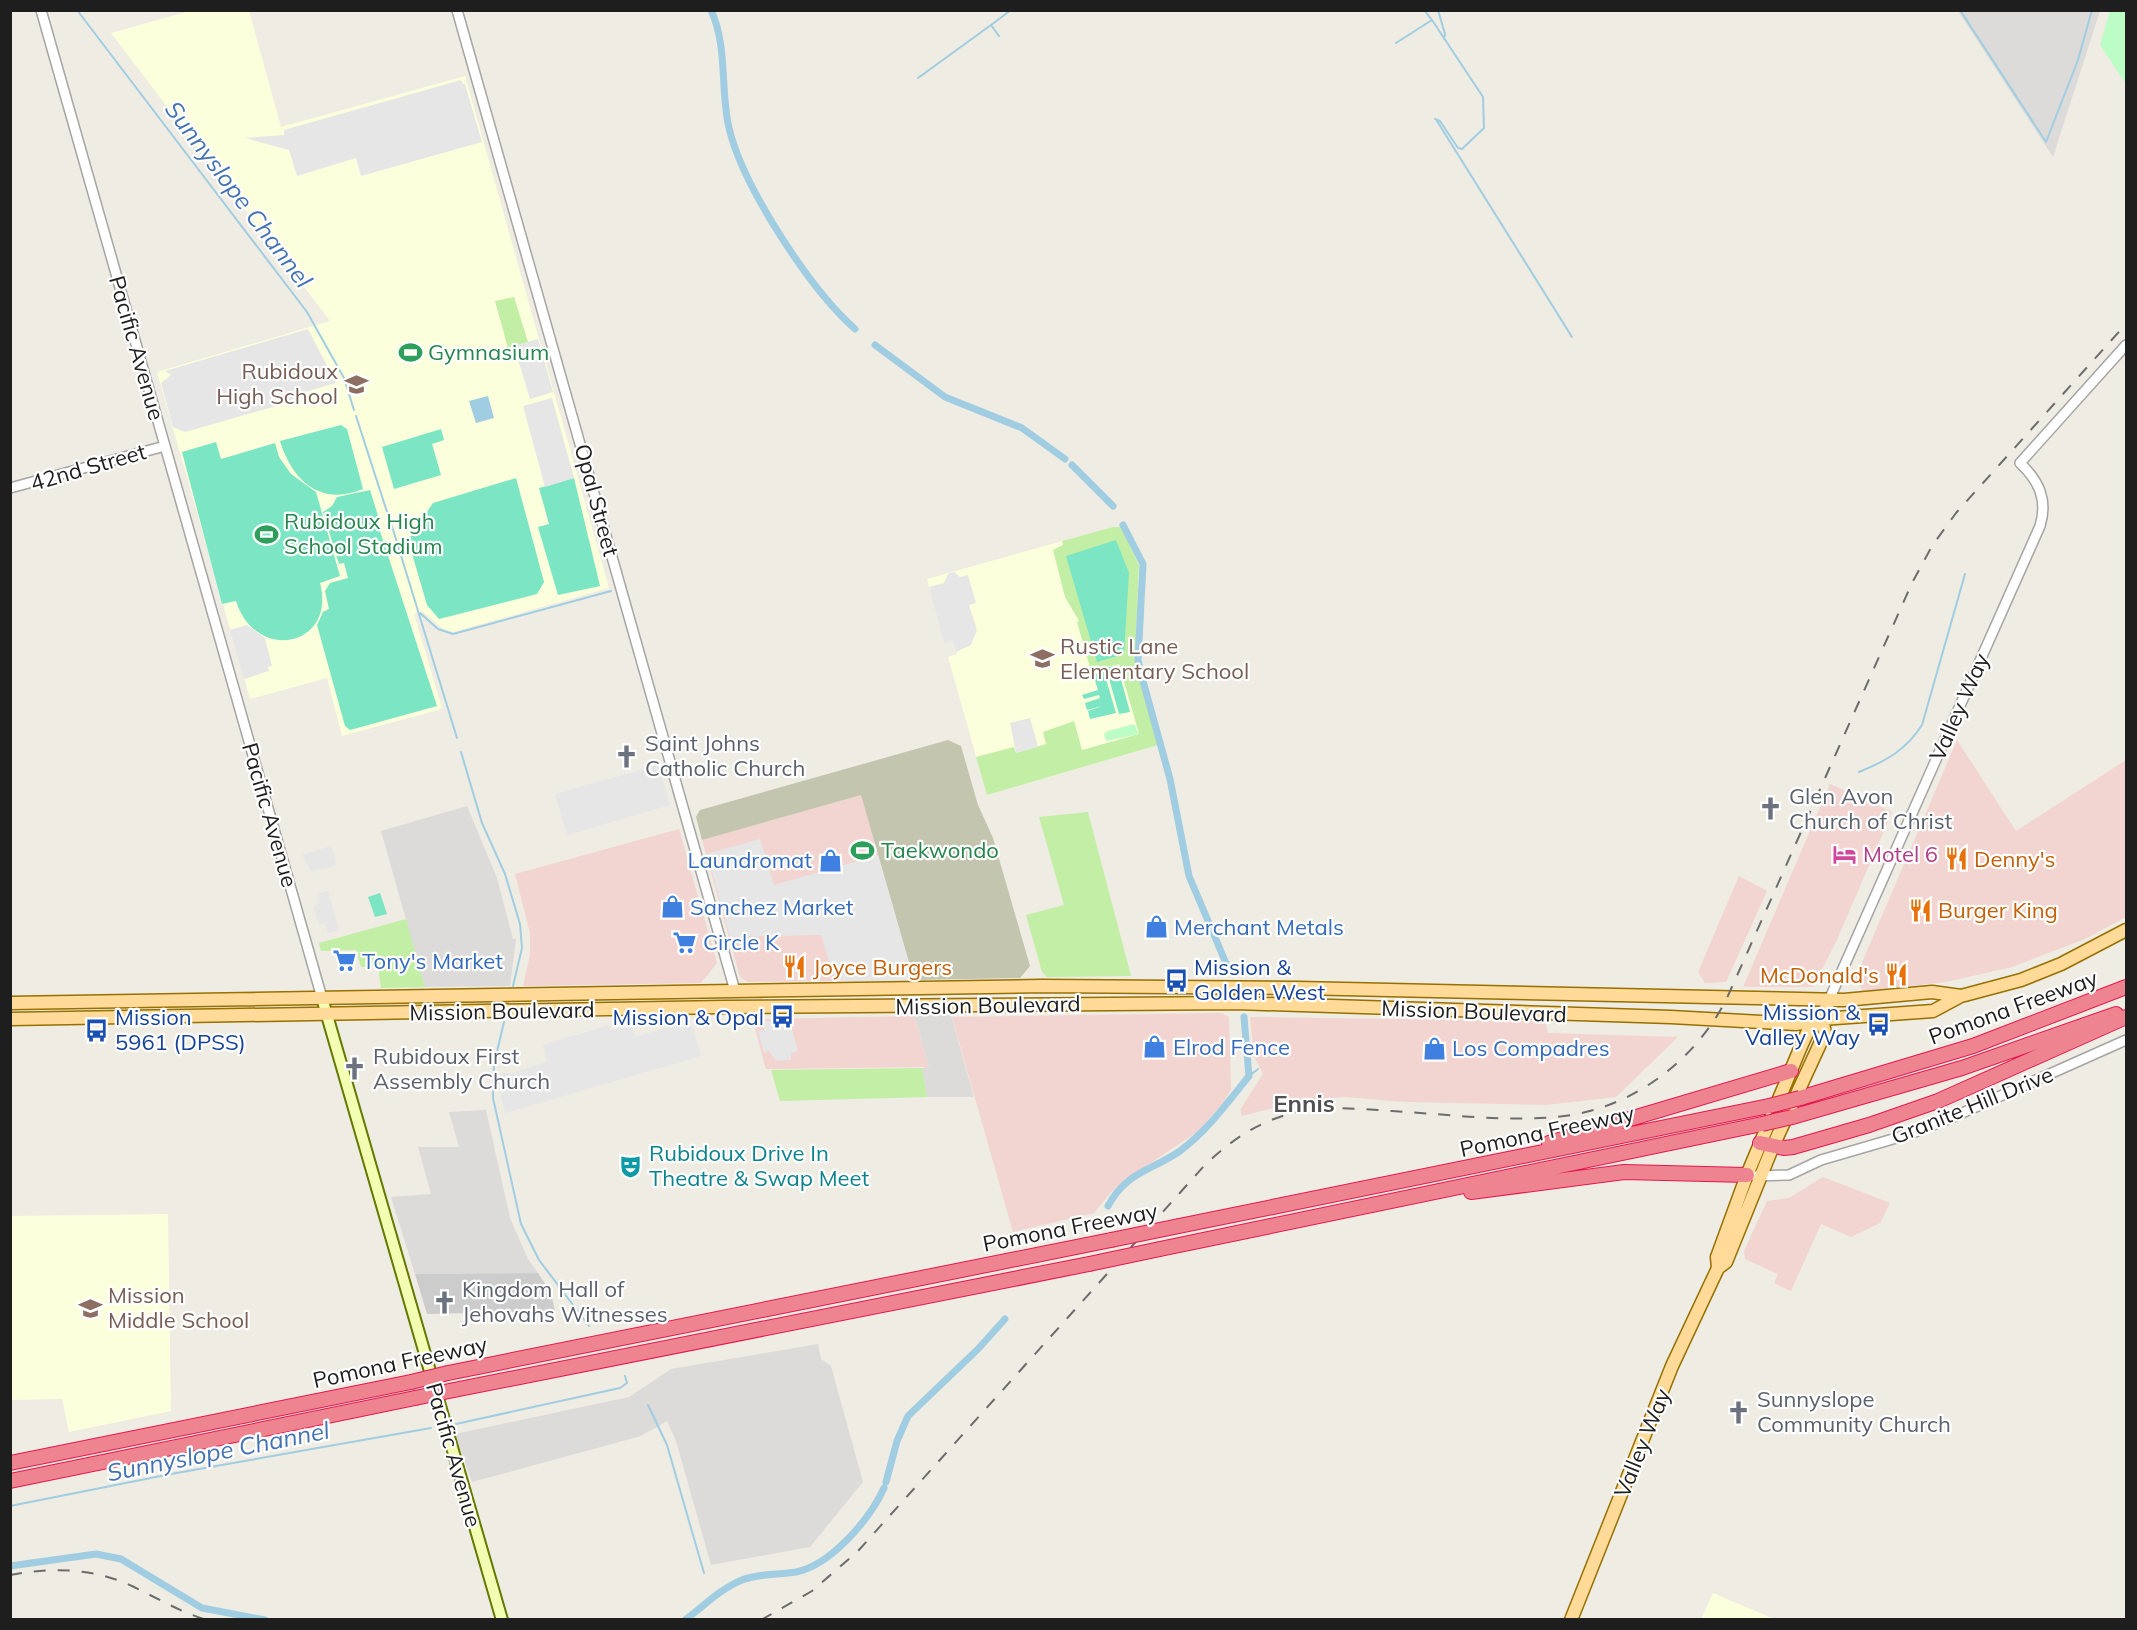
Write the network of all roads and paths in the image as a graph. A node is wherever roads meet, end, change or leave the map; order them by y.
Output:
1 (41, 10) edge
2 (457, 10) edge
3 (2127, 345) edge
4 (165, 446) junction
5 (10, 488) edge
6 (2127, 930) edge
7 (1237, 987) junction
8 (2127, 987) edge
9 (735, 991) junction
10 (1961, 996) junction
11 (322, 998) junction
12 (1829, 1000) junction
13 (10, 1003) edge
14 (1236, 1003) junction
15 (2127, 1010) edge
16 (326, 1014) junction
17 (2127, 1017) edge
18 (10, 1019) edge
19 (1822, 1019) junction
20 (2127, 1040) edge
21 (1791, 1071) junction
22 (1767, 1144) junction
23 (1446, 1173) junction
24 (1754, 1176) junction
25 (1442, 1191) junction
26 (10, 1463) edge
27 (10, 1481) edge
28 (502, 1620) edge
29 (1571, 1620) edge

1 - 4 street, Pacific Avenue
2 - 9 street, Opal Street
3 - 12 street, Valley Way
4 - 5 street, 42nd Street
4 - 11 street, Pacific Avenue
6 - 10 main road, Mission Boulevard
7 - 9 main road, Mission Boulevard
7 - 12 main road, Mission Boulevard
7 - 14 main road
8 - 23 highway, Pomona Freeway, bridge
9 - 11 main road, Mission Boulevard
10 - 12 main road, Mission Boulevard
10 - 19 main road, Mission Boulevard
11 - 13 main road, Mission Boulevard
11 - 16 main road, Pacific Avenue
12 - 19 main road, Valley Way
14 - 16 main road, Mission Boulevard
14 - 19 main road, Mission Boulevard
15 - 25 highway, Pomona Freeway, bridge
16 - 18 main road, Mission Boulevard
16 - 28 main road, Pacific Avenue
17 - 22 highway
19 - 21 main road, Valley Way
19 - 22 main road, Valley Way
20 - 24 street, Granite Hill Drive
21 - 22 main road, Valley Way
21 - 23 highway
22 - 24 main road, Valley Way
23 - 26 highway, Pomona Freeway, bridge
24 - 25 highway
24 - 29 main road, Valley Way
25 - 27 highway, Pomona Freeway, bridge

